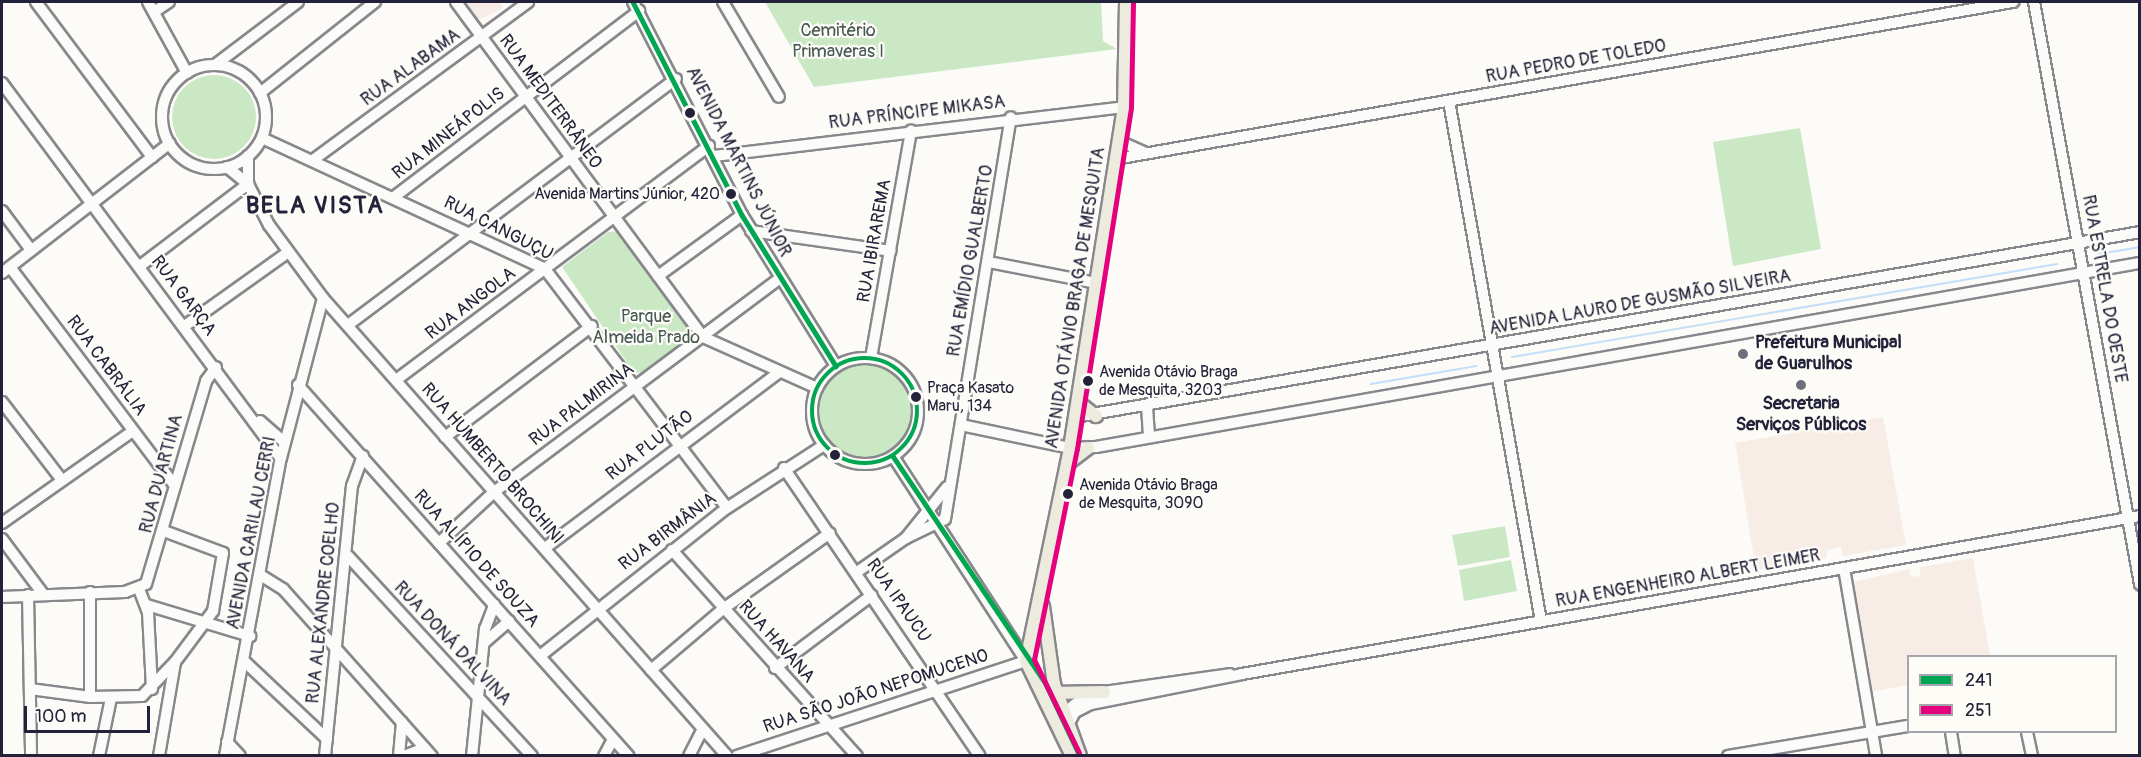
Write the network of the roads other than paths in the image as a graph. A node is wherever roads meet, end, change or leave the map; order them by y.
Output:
1 (36, 2) edge
2 (148, 2) edge
3 (169, 2) edge
4 (298, 2) edge
5 (375, 2) edge
6 (456, 2) edge
7 (528, 2) edge
8 (723, 2) edge
9 (1126, 2) edge
10 (2013, 2) edge
11 (2034, 2) edge
12 (636, 6) edge
13 (154, 12) junction
14 (482, 36) junction
15 (216, 65) junction
16 (187, 73) junction
17 (676, 79) junction
18 (2, 83) edge
19 (260, 93) junction
20 (524, 97) junction
21 (778, 97) dead end
22 (1449, 101) junction
23 (1124, 106) junction
24 (1011, 117) junction
25 (911, 130) junction
26 (262, 138) junction
27 (1119, 141) junction
28 (170, 143) junction
29 (712, 151) junction
30 (1144, 152) junction
31 (248, 156) junction
32 (568, 156) junction
33 (152, 157) junction
34 (1115, 159) junction
35 (313, 160) junction
36 (227, 167) junction
37 (248, 184) junction
38 (394, 197) junction
39 (93, 204) junction
40 (2, 211) edge
41 (742, 215) junction
42 (613, 217) junction
43 (467, 231) junction
44 (751, 231) junction
45 (2139, 232) edge
46 (2079, 243) junction
47 (32, 250) junction
48 (891, 251) junction
49 (288, 253) junction
50 (989, 262) junction
51 (2139, 263) edge
52 (140, 266) junction
53 (545, 269) junction
54 (6, 270) edge
55 (2085, 273) junction
56 (658, 276) junction
57 (780, 278) junction
58 (1096, 283) junction
59 (327, 301) junction
60 (186, 325) junction
61 (348, 325) junction
62 (592, 326) junction
63 (703, 337) junction
64 (1495, 346) junction
65 (871, 358) junction
66 (836, 366) junction
67 (216, 367) junction
68 (778, 373) junction
69 (1500, 378) junction
70 (396, 380) junction
71 (298, 385) junction
72 (636, 385) junction
73 (817, 388) junction
74 (2, 402) edge
75 (1078, 402) junction
76 (1147, 407) junction
77 (246, 409) junction
78 (1096, 416) junction
79 (1075, 417) junction
80 (961, 425) junction
81 (134, 431) junction
82 (1149, 436) junction
83 (446, 437) junction
84 (285, 442) junction
85 (679, 443) junction
86 (824, 445) junction
87 (1070, 448) junction
88 (1088, 448) junction
89 (363, 456) junction
90 (893, 456) junction
91 (281, 458) junction
92 (1067, 464) junction
93 (784, 468) junction
94 (61, 479) junction
95 (950, 481) junction
96 (175, 486) junction
97 (494, 492) junction
98 (727, 508) junction
99 (928, 513) junction
100 (2139, 516) edge
101 (2128, 518) junction
102 (2, 523) edge
103 (938, 527) junction
104 (164, 531) junction
105 (830, 533) junction
106 (906, 538) junction
107 (2, 539) edge
108 (438, 543) junction
109 (545, 548) junction
110 (672, 550) junction
111 (348, 556) junction
112 (1844, 568) junction
113 (857, 572) junction
114 (262, 576) junction
115 (2139, 584) edge
116 (139, 589) junction
117 (90, 592) junction
118 (43, 594) junction
119 (28, 595) junction
120 (872, 595) junction
121 (2, 597) edge
122 (1042, 598) junction
123 (147, 605) junction
124 (494, 605) junction
125 (596, 608) junction
126 (723, 609) junction
127 (509, 621) junction
128 (1541, 621) junction
129 (203, 625) junction
130 (250, 636) junction
131 (484, 645) junction
132 (338, 648) junction
133 (540, 656) junction
134 (244, 661) junction
135 (1026, 661) junction
136 (175, 662) junction
137 (775, 668) junction
138 (651, 670) junction
139 (1242, 674) junction
140 (938, 687) junction
141 (152, 688) junction
142 (30, 689) junction
143 (1104, 692) junction
144 (1054, 694) junction
145 (478, 696) junction
146 (90, 697) junction
147 (111, 698) junction
148 (1062, 713) junction
149 (402, 722) junction
150 (828, 724) junction
151 (1062, 725) junction
152 (1907, 726) edge
153 (703, 729) junction
154 (1872, 731) junction
155 (1951, 733) edge
156 (2027, 733) edge
157 (327, 739) junction
158 (613, 739) junction
159 (227, 742) junction
160 (1796, 744) junction
161 (429, 752) edge
162 (31, 756) edge
163 (99, 756) edge
164 (159, 756) edge
165 (225, 756) edge
166 (240, 756) edge
167 (325, 756) edge
168 (399, 756) edge
169 (404, 756) edge
170 (472, 756) edge
171 (532, 756) edge
172 (604, 756) edge
173 (629, 756) edge
174 (689, 756) edge
175 (727, 756) edge
176 (737, 756) edge
177 (857, 756) edge
178 (980, 756) edge
179 (1072, 756) edge
180 (1080, 756) edge
181 (1728, 756) edge
182 (1798, 756) edge
183 (1876, 756) edge
184 (1954, 756) edge
185 (2032, 756) edge

1 - 33 street
2 - 13 street
3 - 13 street
4 - 15 street
5 - 19 street
6 - 14 street, RUA MEDITERRÂNEO
7 - 14 street, RUA ALABAMA
8 - 21 street
9 - 23 main road, AVENIDA OTÁVIO BRAGA DE MESQUITA
10 - 22 street, RUA PEDRO DE TOLEDO
11 - 46 street, RUA ESTRELA DO OESTE
12 - 17 street, AVENIDA MARTINS JÚNIOR
12 - 20 street, RUA MINEÁPOLIS
13 - 16 street
14 - 20 street, RUA MEDITERRÂNEO
14 - 35 street, RUA ALABAMA
15 - 16 street
15 - 19 street
16 - 28 street
17 - 29 street, AVENIDA MARTINS JÚNIOR
17 - 32 street
18 - 39 street, RUA GARÇA
19 - 26 street
20 - 32 street, RUA MEDITERRÂNEO
20 - 38 street, RUA MINEÁPOLIS
22 - 30 street, RUA PEDRO DE TOLEDO
22 - 64 street
23 - 24 street, RUA PRÍNCIPE MIKASA
23 - 27 main road, AVENIDA OTÁVIO BRAGA DE MESQUITA
24 - 25 street, RUA PRÍNCIPE MIKASA
24 - 50 street, RUA EMÍDIO GUALBERTO
25 - 29 street, RUA PRÍNCIPE MIKASA
25 - 48 street, RUA IBIRAREMA
26 - 31 street
26 - 35 street, RUA CANGUÇU
27 - 30 street
27 - 34 main road, AVENIDA OTÁVIO BRAGA DE MESQUITA
28 - 33 street
28 - 36 street
29 - 41 street, AVENIDA MARTINS JÚNIOR
29 - 42 street, RUA ANGOLA
30 - 34 street, RUA PEDRO DE TOLEDO
31 - 36 street
31 - 37 street
32 - 42 street, RUA MEDITERRÂNEO
32 - 43 street
33 - 39 street
34 - 58 main road, AVENIDA OTÁVIO BRAGA DE MESQUITA
35 - 38 street, RUA CANGUÇU
36 - 37 street, RUA HUMBERTO BROCHINI
37 - 49 street, RUA HUMBERTO BROCHINI
37 - 52 street
38 - 43 street, RUA CANGUÇU
39 - 47 street
39 - 52 street, RUA GARÇA
40 - 47 street
41 - 44 street, AVENIDA MARTINS JÚNIOR
41 - 56 street
42 - 53 street, RUA ANGOLA
42 - 56 street, RUA MEDITERRÂNEO
43 - 53 street, RUA CANGUÇU
43 - 61 street
44 - 48 street
44 - 57 street, AVENIDA MARTINS JÚNIOR
45 - 46 street, AVENIDA LAURO DE GUSMÃO SILVEIRA
46 - 55 street, RUA ESTRELA DO OESTE
46 - 64 street, AVENIDA LAURO DE GUSMÃO SILVEIRA
47 - 54 street
48 - 65 street, RUA IBIRAREMA
49 - 59 street, RUA HUMBERTO BROCHINI
49 - 60 street
50 - 58 street
50 - 80 street, RUA EMÍDIO GUALBERTO
51 - 55 street
52 - 60 street, RUA GARÇA
53 - 62 street, RUA CANGUÇU
53 - 70 street, RUA ANGOLA
54 - 81 street, RUA CABRÁLIA
55 - 69 street
55 - 101 street, RUA ESTRELA DO OESTE
56 - 63 street, RUA MEDITERRÂNEO
57 - 63 street, RUA PALMIRINA
57 - 66 street, AVENIDA MARTINS JÚNIOR
58 - 75 main road, AVENIDA OTÁVIO BRAGA DE MESQUITA
59 - 61 street, RUA HUMBERTO BROCHINI
59 - 71 street, AVENIDA CARILAU CERRI
60 - 67 street, RUA GARÇA
61 - 70 street, RUA HUMBERTO BROCHINI
62 - 72 street, RUA CANGUÇU
62 - 83 street
63 - 68 street
63 - 72 street, RUA PALMIRINA
64 - 69 street
64 - 76 street, AVENIDA LAURO DE GUSMÃO SILVEIRA
65 - 66 street
65 - 90 street
66 - 73 street
67 - 77 street, RUA GARÇA
67 - 96 street, RUA DUARTINA
68 - 73 street
68 - 85 street, RUA PLUTÃO
69 - 82 street
69 - 128 street
70 - 83 street, RUA HUMBERTO BROCHINI
71 - 84 street, AVENIDA CARILAU CERRI
71 - 89 street, RUA ALÍPIO DE SOUZA
72 - 85 street, RUA CANGUÇU
72 - 97 street, RUA PALMIRINA
73 - 86 street
74 - 94 street
75 - 78 main road
75 - 79 main road, AVENIDA OTÁVIO BRAGA DE MESQUITA
76 - 78 street, AVENIDA LAURO DE GUSMÃO SILVEIRA
76 - 82 street
77 - 84 street, RUA GARÇA
77 - 91 street, RUA GARÇA
78 - 79 street, AVENIDA LAURO DE GUSMÃO SILVEIRA
79 - 87 main road, AVENIDA OTÁVIO BRAGA DE MESQUITA
80 - 87 street
80 - 95 street, RUA EMÍDIO GUALBERTO
81 - 94 street
81 - 96 street, RUA CABRÁLIA
82 - 88 street
83 - 97 street, RUA HUMBERTO BROCHINI
84 - 91 street, AVENIDA CARILAU CERRI
85 - 98 street, RUA CANGUÇU
85 - 109 street, RUA PLUTÃO
86 - 90 street
86 - 93 street, RUA BIRMÂNIA
87 - 88 street
87 - 92 main road, AVENIDA OTÁVIO BRAGA DE MESQUITA
88 - 92 main road
89 - 108 street, RUA ALÍPIO DE SOUZA
89 - 111 street, RUA ALEXANDRE COELHO
90 - 99 street
91 - 114 street, AVENIDA CARILAU CERRI
92 - 122 main road, AVENIDA OTÁVIO BRAGA DE MESQUITA
93 - 98 street, RUA BIRMÂNIA
93 - 105 street, RUA IPAUCU
94 - 102 street
95 - 99 street, RUA EMÍDIO GUALBERTO
95 - 103 street, RUA EMÍDIO GUALBERTO
96 - 104 street, RUA DUARTINA
97 - 108 street, RUA PALMIRINA
97 - 109 street, RUA HUMBERTO BROCHINI
98 - 110 street, RUA BIRMÂNIA
99 - 103 street
99 - 106 street, RUA EMÍDIO GUALBERTO
100 - 101 street, RUA ENGENHEIRO ALBERT LEIMER
101 - 112 street, RUA ENGENHEIRO ALBERT LEIMER
101 - 115 street, RUA ESTRELA DO OESTE
103 - 106 street, RUA EMÍDIO GUALBERTO
103 - 135 street
104 - 116 street, RUA DUARTINA
104 - 129 street
105 - 113 street, RUA IPAUCU
105 - 126 street
106 - 113 street, RUA EMÍDIO GUALBERTO
107 - 118 street
108 - 124 street, RUA ALÍPIO DE SOUZA
109 - 125 street, RUA HUMBERTO BROCHINI
110 - 125 street, RUA BIRMÂNIA
110 - 126 street, RUA HAVANA
111 - 132 street, RUA ALEXANDRE COELHO
111 - 145 street, RUA DONÁ DALVINA
112 - 128 street, RUA ENGENHEIRO ALBERT LEIMER
112 - 154 street
113 - 120 street, RUA IPAUCU
114 - 130 street, AVENIDA CARILAU CERRI
114 - 132 street
116 - 117 street
116 - 123 street
117 - 118 street
117 - 146 street
118 - 119 street
119 - 121 street
119 - 142 street
120 - 137 street
120 - 140 street, RUA IPAUCU
122 - 135 main road, AVENIDA OTÁVIO BRAGA DE MESQUITA
122 - 144 main road, AVENIDA OTÁVIO BRAGA DE MESQUITA
123 - 129 street
123 - 141 street
124 - 127 street, RUA ALÍPIO DE SOUZA
124 - 131 street
125 - 133 street, RUA BIRMÂNIA
125 - 138 street, RUA HUMBERTO BROCHINI
126 - 137 street, RUA HAVANA
126 - 138 street
127 - 131 street
127 - 133 street, RUA ALÍPIO DE SOUZA
128 - 139 street, RUA ENGENHEIRO ALBERT LEIMER
129 - 130 street
129 - 136 street
130 - 134 street, AVENIDA CARILAU CERRI
131 - 145 street
132 - 149 street
132 - 157 street, RUA ALEXANDRE COELHO
133 - 158 street, RUA ALÍPIO DE SOUZA
134 - 157 street
134 - 159 street, AVENIDA CARILAU CERRI
135 - 140 street, RUA SÃO JOÃO NEPOMUCENO
135 - 144 main road
135 - 151 main road
136 - 141 street
136 - 164 street
137 - 150 street, RUA HAVANA
138 - 153 street, RUA HUMBERTO BROCHINI
139 - 143 street, RUA ENGENHEIRO ALBERT LEIMER
139 - 151 street, RUA ENGENHEIRO ALBERT LEIMER
140 - 150 street, RUA SÃO JOÃO NEPOMUCENO
140 - 178 street, RUA IPAUCU
141 - 147 street
142 - 146 street
142 - 162 street
143 - 144 main road
143 - 148 street, RUA ENGENHEIRO ALBERT LEIMER
144 - 148 main road
145 - 170 street
145 - 171 street, RUA DONÁ DALVINA
146 - 147 street
147 - 163 street
148 - 151 main road
149 - 161 street
149 - 168 street
150 - 176 street, RUA SÃO JOÃO NEPOMUCENO
150 - 177 street, RUA HAVANA
151 - 179 main road
151 - 180 main road
152 - 154 street
153 - 174 street
153 - 175 street, RUA HUMBERTO BROCHINI
154 - 160 street
154 - 183 street
155 - 184 street
156 - 185 street
157 - 167 street, RUA ALEXANDRE COELHO
158 - 172 street
158 - 173 street, RUA ALÍPIO DE SOUZA
159 - 165 street, AVENIDA CARILAU CERRI
159 - 166 street
160 - 181 street
160 - 182 street
161 - 169 street

